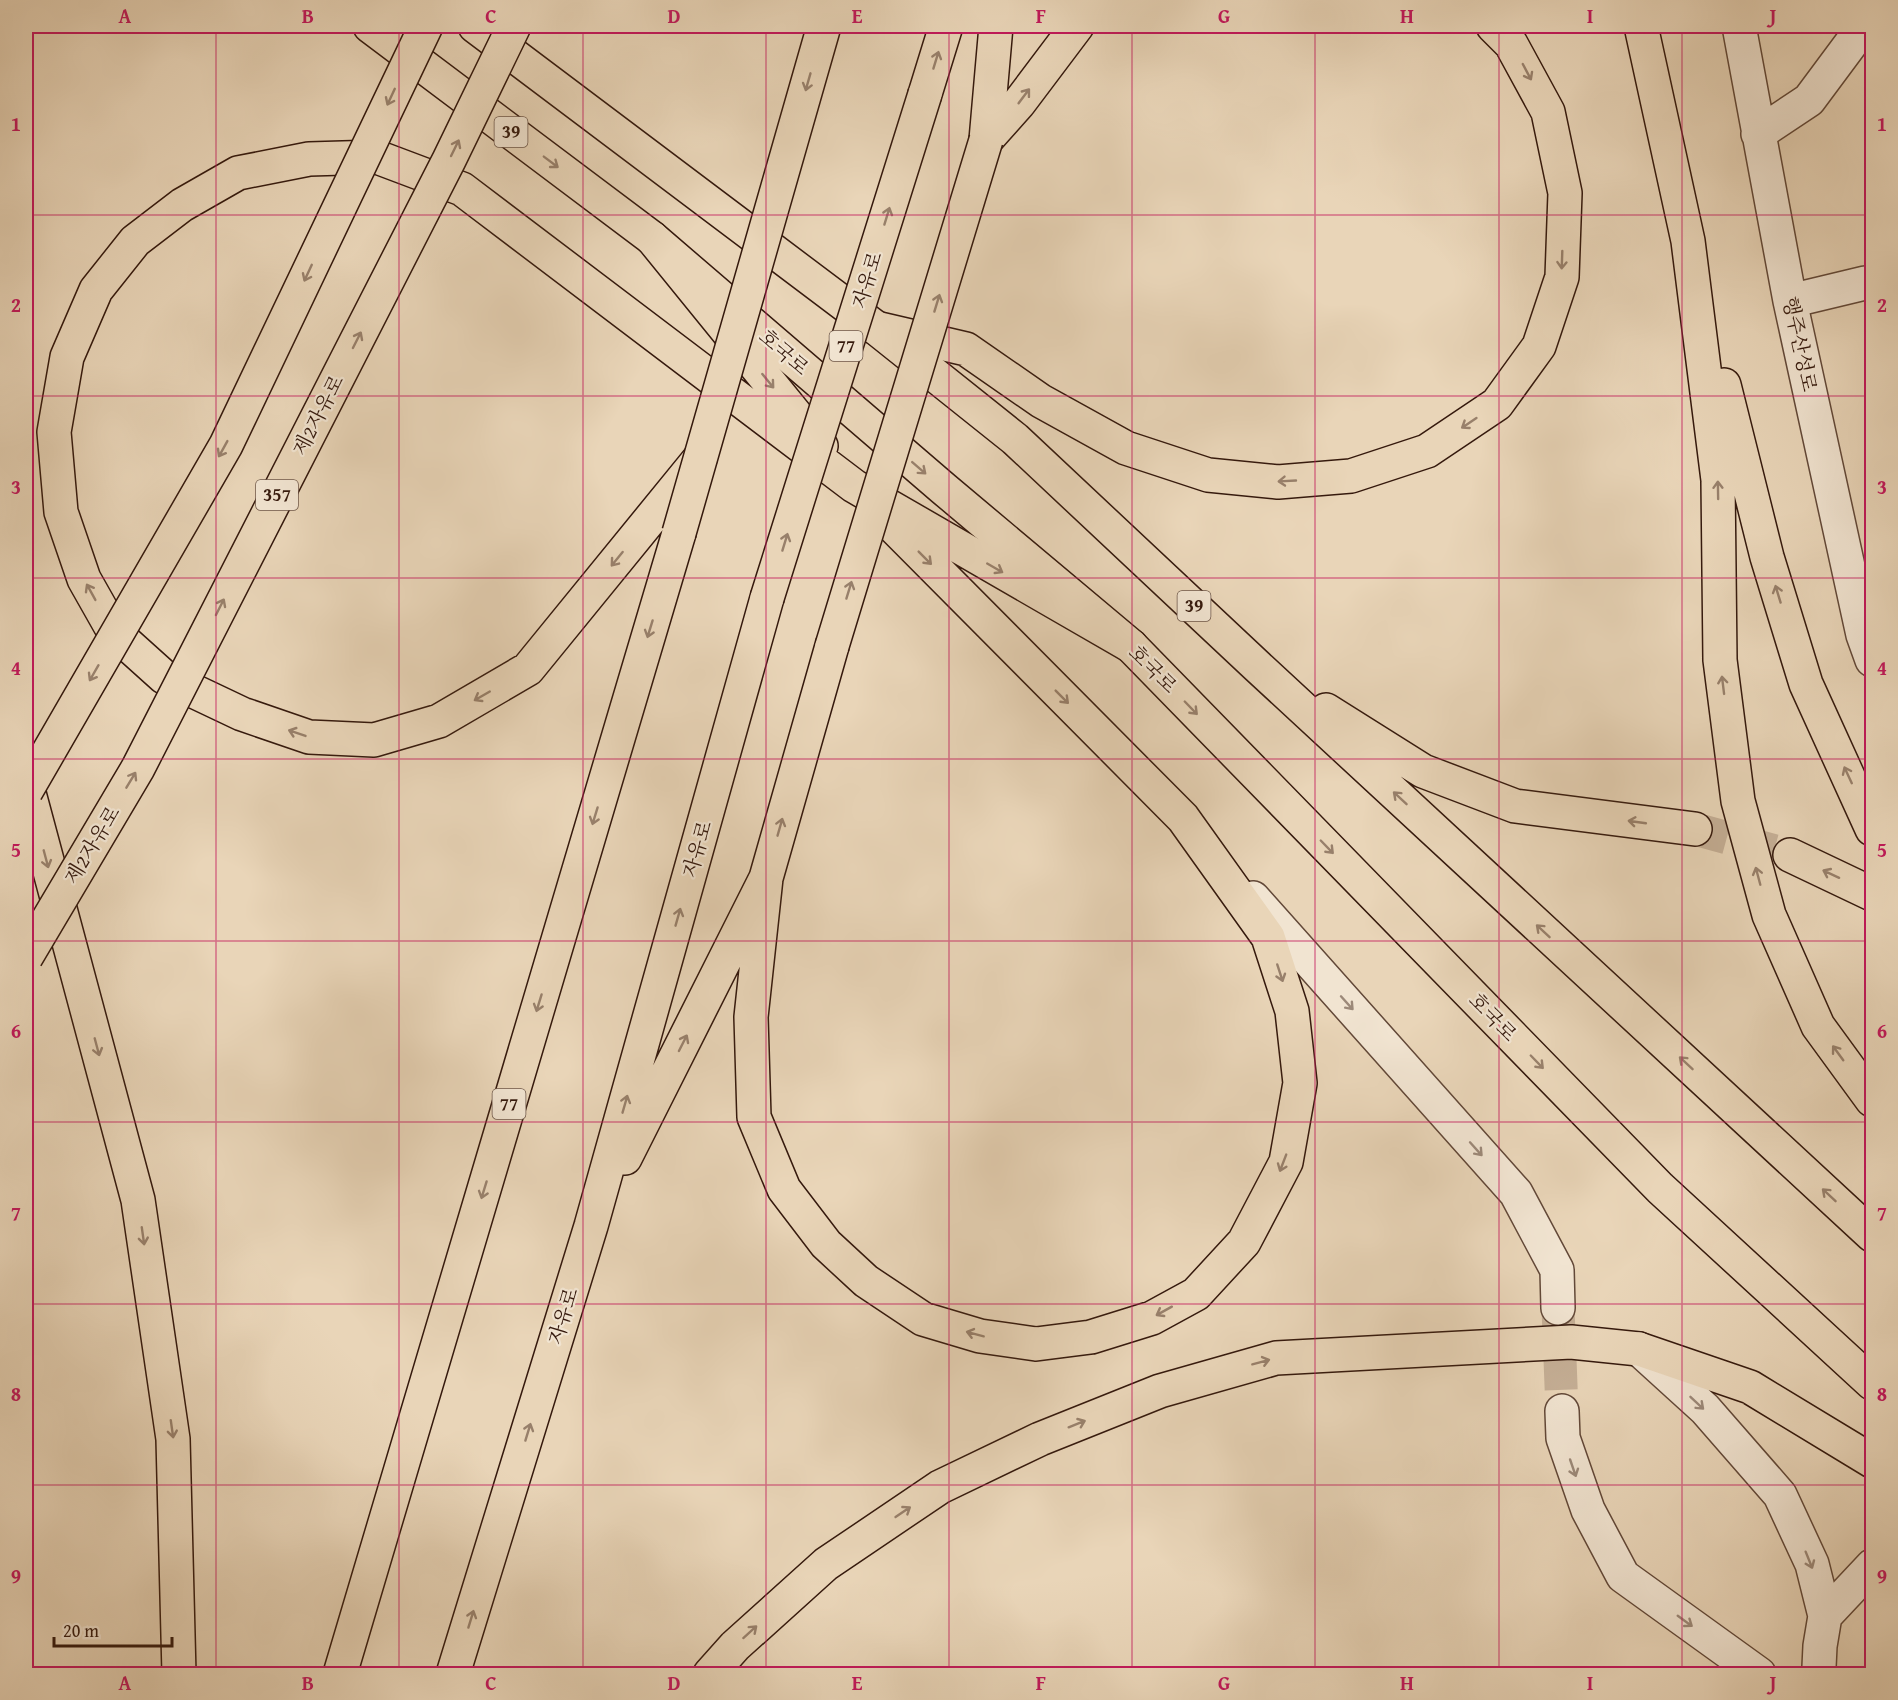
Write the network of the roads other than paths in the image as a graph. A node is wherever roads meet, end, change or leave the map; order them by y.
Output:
1 (370, 26) edge
2 (426, 26) edge
3 (475, 26) edge
4 (514, 26) edge
5 (824, 26) edge
6 (946, 26) edge
7 (996, 26) edge
8 (1077, 26) edge
9 (1493, 26) edge
10 (1641, 26) edge
11 (1739, 26) edge
12 (1864, 26) edge
13 (1758, 134) junction
14 (986, 140) junction
15 (652, 238) junction
16 (1688, 242) junction
17 (1872, 283) edge
18 (1791, 301) junction
19 (876, 328) junction
20 (854, 486) junction
21 (666, 523) junction
22 (1131, 646) junction
23 (1872, 660) edge
24 (1257, 666) junction
25 (26, 782) edge
26 (26, 791) edge
27 (1182, 818) junction
28 (1872, 829) edge
29 (1695, 830) tunnel mouth
30 (1790, 855) tunnel mouth
31 (766, 878) junction
32 (1872, 894) edge
33 (26, 957) edge
34 (1872, 1100) edge
35 (591, 1226) junction
36 (1872, 1235) edge
37 (1558, 1308) tunnel mouth
38 (1639, 1349) junction
39 (1872, 1383) edge
40 (1562, 1412) tunnel mouth
41 (1872, 1461) edge
42 (1872, 1566) edge
43 (1825, 1616) junction
44 (179, 1674) edge
45 (340, 1674) edge
46 (453, 1674) edge
47 (710, 1674) edge
48 (1759, 1674) edge
49 (1820, 1674) edge

1 -> 15 main road, 호국로 / 39
2 -> 26 main road, bridge
3 - 19 main road, 39
33 -> 4 main road, 제2자유로 / 357, bridge
5 -> 21 main road, 77, bridge
35 -> 6 main road, 자유로 / 77, bridge
7 - 14 main road
14 -> 8 main road
9 -> 19 main road
10 - 16 main road
11 - 13 street, 행주산성로
12 - 13 street
13 - 18 street, 행주산성로
31 -> 14 main road, bridge
15 -> 20 main road
15 -> 22 main road, 호국로 / 39
28 -> 16 main road
34 -> 16 main road
17 - 18 street
18 - 23 street, 행주산성로
19 - 24 main road, 39
21 -> 20 main road
20 -> 22 main road
20 -> 27 main road
21 -> 45 main road, 77
22 -> 39 main road, 호국로 / 39
29 -> 24 main road
36 -> 24 main road, 39
25 -> 44 main road
27 -> 31 main road
27 -> 37 street
32 -> 30 main road
35 -> 31 main road
46 -> 35 main road, 자유로 / 77
38 - 41 main road
38 -> 43 street
47 -> 38 main road
40 -> 48 street
42 - 43 street
43 - 49 street

